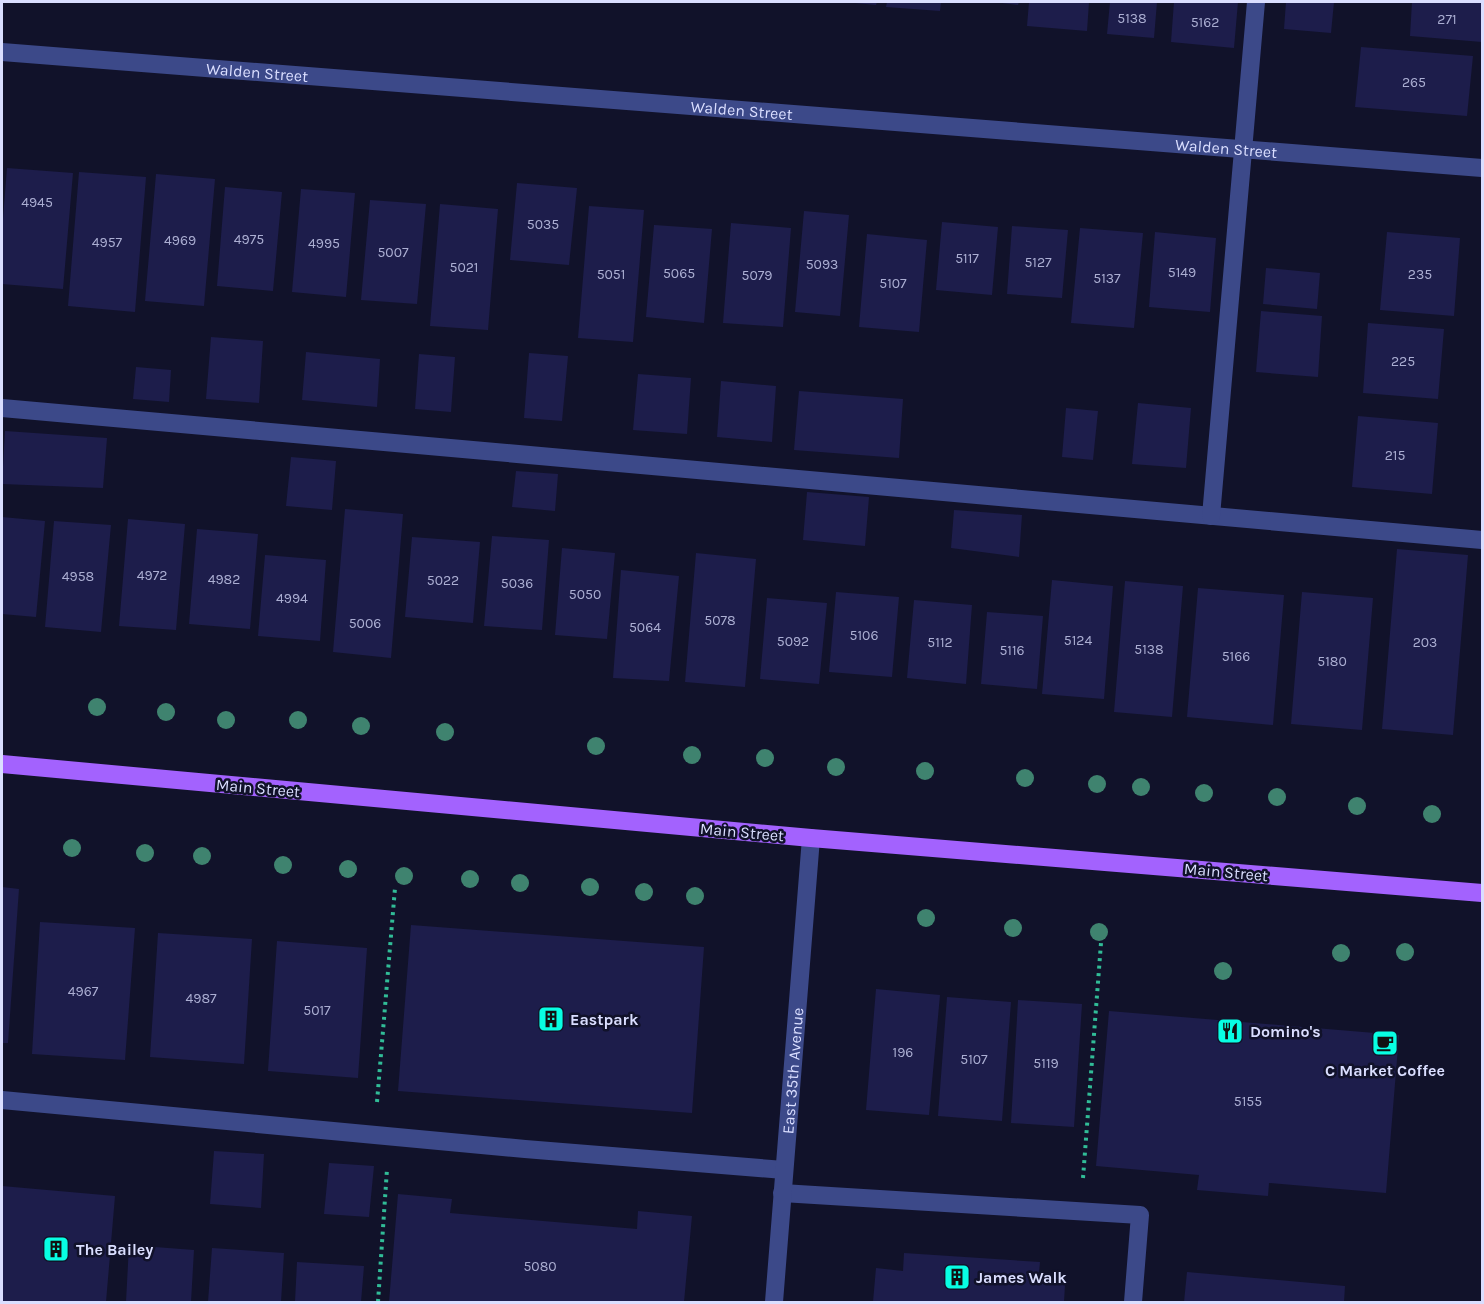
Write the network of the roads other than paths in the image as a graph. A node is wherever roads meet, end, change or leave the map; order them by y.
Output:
1 (1256, 2) edge
2 (2, 52) edge
3 (1244, 147) junction
4 (1482, 168) edge
5 (2, 408) edge
6 (1211, 516) junction
7 (1482, 540) edge
8 (2, 764) edge
9 (811, 838) junction
10 (1482, 893) edge
11 (2, 1100) edge
12 (784, 1170) junction
13 (782, 1192) junction
14 (774, 1302) edge
15 (1133, 1302) edge

1 - 3 street
2 - 3 street, Walden Street
3 - 4 street, Walden Street
3 - 6 street
5 - 6 street
6 - 7 street
8 - 9 main road, Main Street
9 - 10 main road, Main Street
9 - 12 street, East 35th Avenue
11 - 12 street
12 - 13 street, East 35th Avenue
13 - 14 street, East 35th Avenue
13 - 15 street

